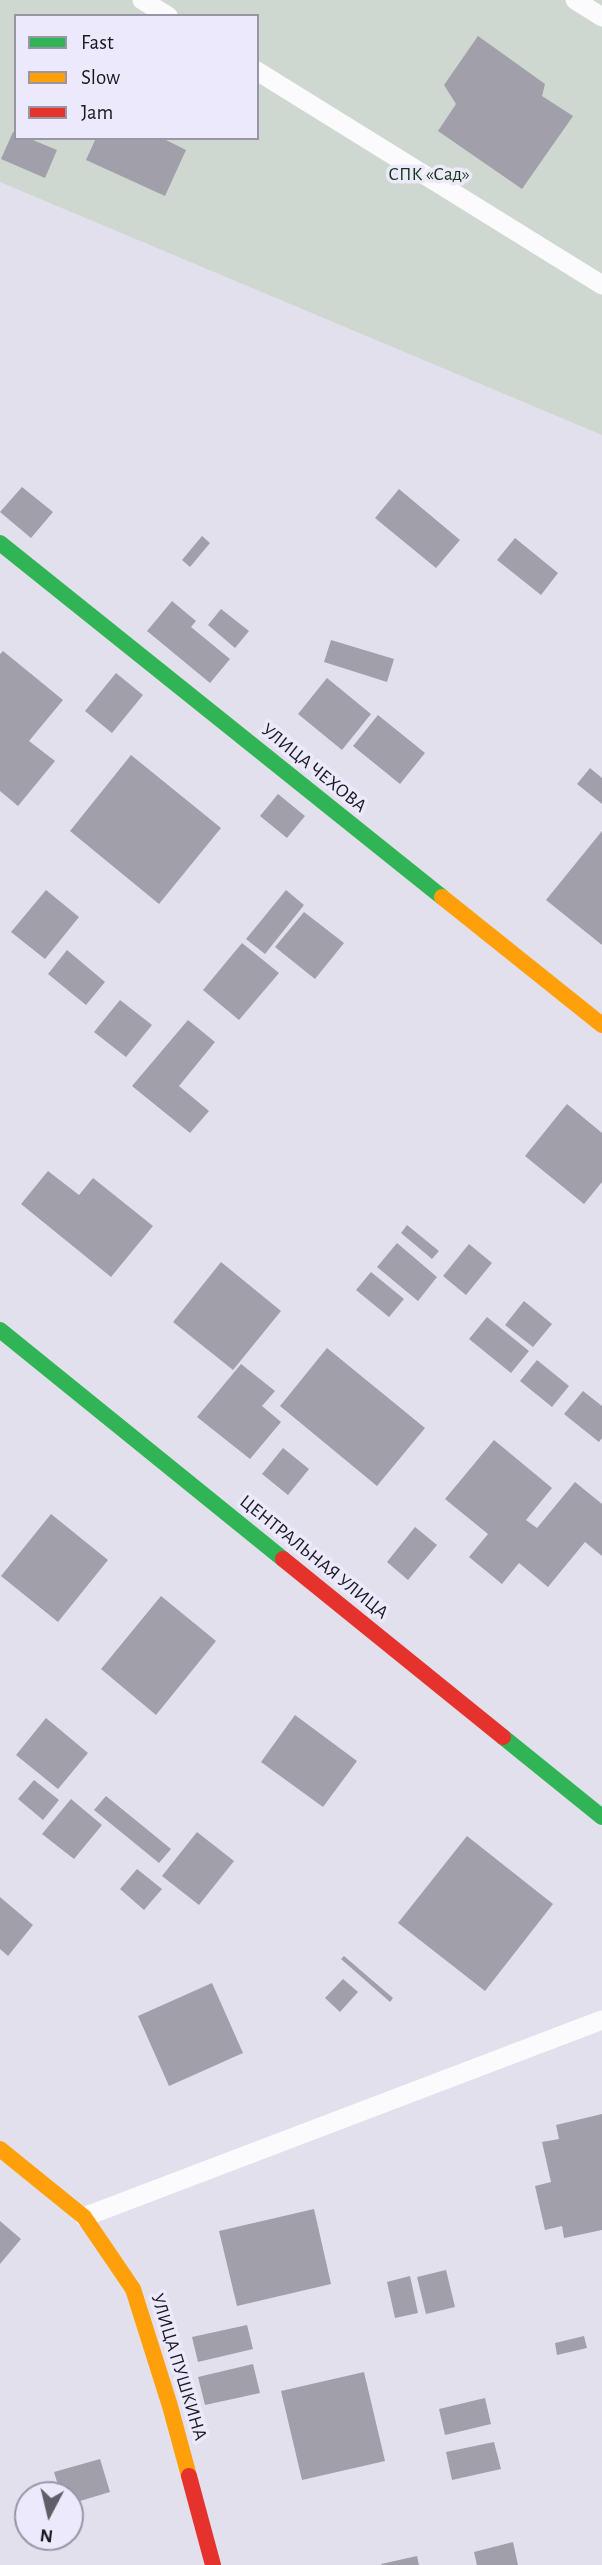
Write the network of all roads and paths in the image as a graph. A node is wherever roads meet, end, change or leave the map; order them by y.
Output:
1 (142, 0) edge
2 (575, 0) edge
3 (165, 14) edge
4 (602, 17) edge
5 (259, 72) edge
6 (602, 285) edge
7 (0, 543) edge
8 (602, 1025) edge
9 (0, 1330) edge
10 (602, 1817) edge
11 (602, 2020) edge
12 (0, 2149) edge
13 (83, 2217) junction
14 (213, 2565) edge

1 - 3 lane
2 - 4 lane
5 - 6 lane
7 - 8 street, УЛИЦА ЧЕХОВА
9 - 10 street, ЦЕНТРАЛЬНАЯ УЛИЦА
11 - 13 lane
12 - 13 street, УЛИЦА ПУШКИНА
13 - 14 street, УЛИЦА ПУШКИНА

